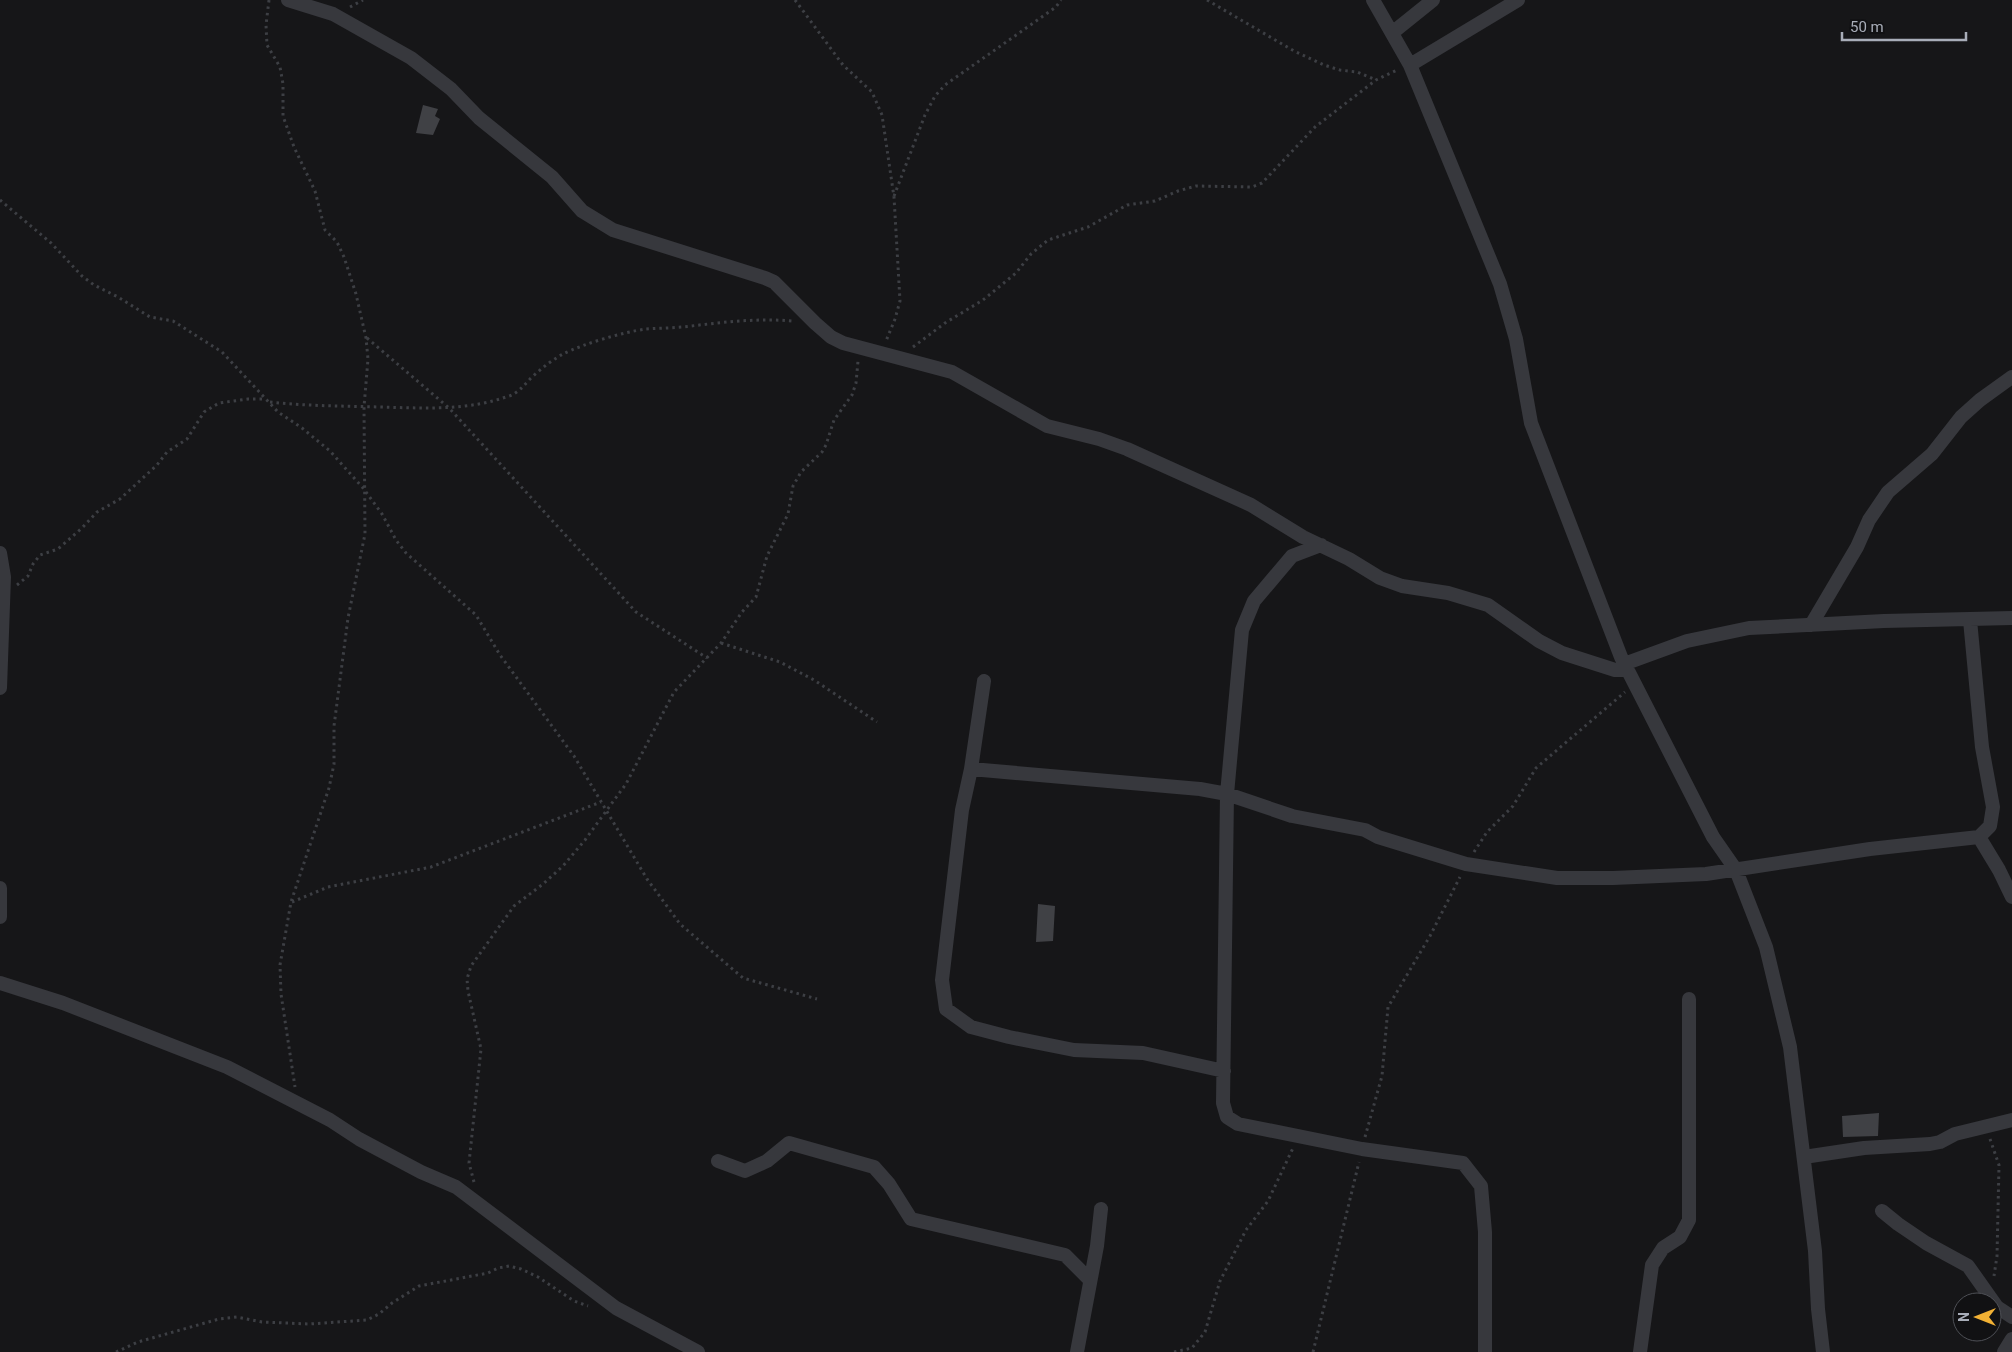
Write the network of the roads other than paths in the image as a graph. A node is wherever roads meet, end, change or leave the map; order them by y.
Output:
1 (288, 0) edge
2 (1372, 0) edge
3 (1433, 0) edge
4 (1518, 0) edge
5 (1392, 34) junction
6 (1410, 65) junction
7 (2012, 377) edge
8 (1321, 545) junction
9 (0, 553) edge
10 (2012, 618) edge
11 (1970, 620) junction
12 (1811, 625) junction
13 (1626, 667) junction
14 (984, 681) dead end
15 (0, 688) edge
16 (971, 769) junction
17 (1227, 794) junction
18 (1979, 837) junction
19 (1736, 870) junction
20 (0, 888) edge
21 (2012, 897) edge
22 (0, 917) edge
23 (0, 983) edge
24 (1689, 999) dead end
25 (1224, 1071) junction
26 (2012, 1120) edge
27 (1804, 1157) junction
28 (718, 1161) dead end
29 (1101, 1209) dead end
30 (1882, 1210) dead end
31 (1090, 1280) junction
32 (2012, 1317) edge
33 (2012, 1338) edge
34 (698, 1352) edge
35 (1077, 1352) edge
36 (1485, 1352) edge
37 (1640, 1352) edge
38 (1823, 1352) edge
39 (2004, 1352) edge

1 - 8 street
2 - 5 street
3 - 5 street
4 - 6 street
5 - 6 street
6 - 13 street
7 - 12 street
8 - 13 street
8 - 17 street
9 - 15 street
10 - 11 street
11 - 12 street
11 - 18 street
12 - 13 street
13 - 19 street
14 - 16 street
16 - 17 street
16 - 25 street
17 - 19 street
17 - 25 street
18 - 19 street
18 - 21 street
19 - 27 street
20 - 22 street
23 - 34 street
24 - 37 street
25 - 36 street
26 - 27 street
27 - 38 street
28 - 31 street
29 - 31 street
30 - 32 street
31 - 35 street
33 - 39 street

